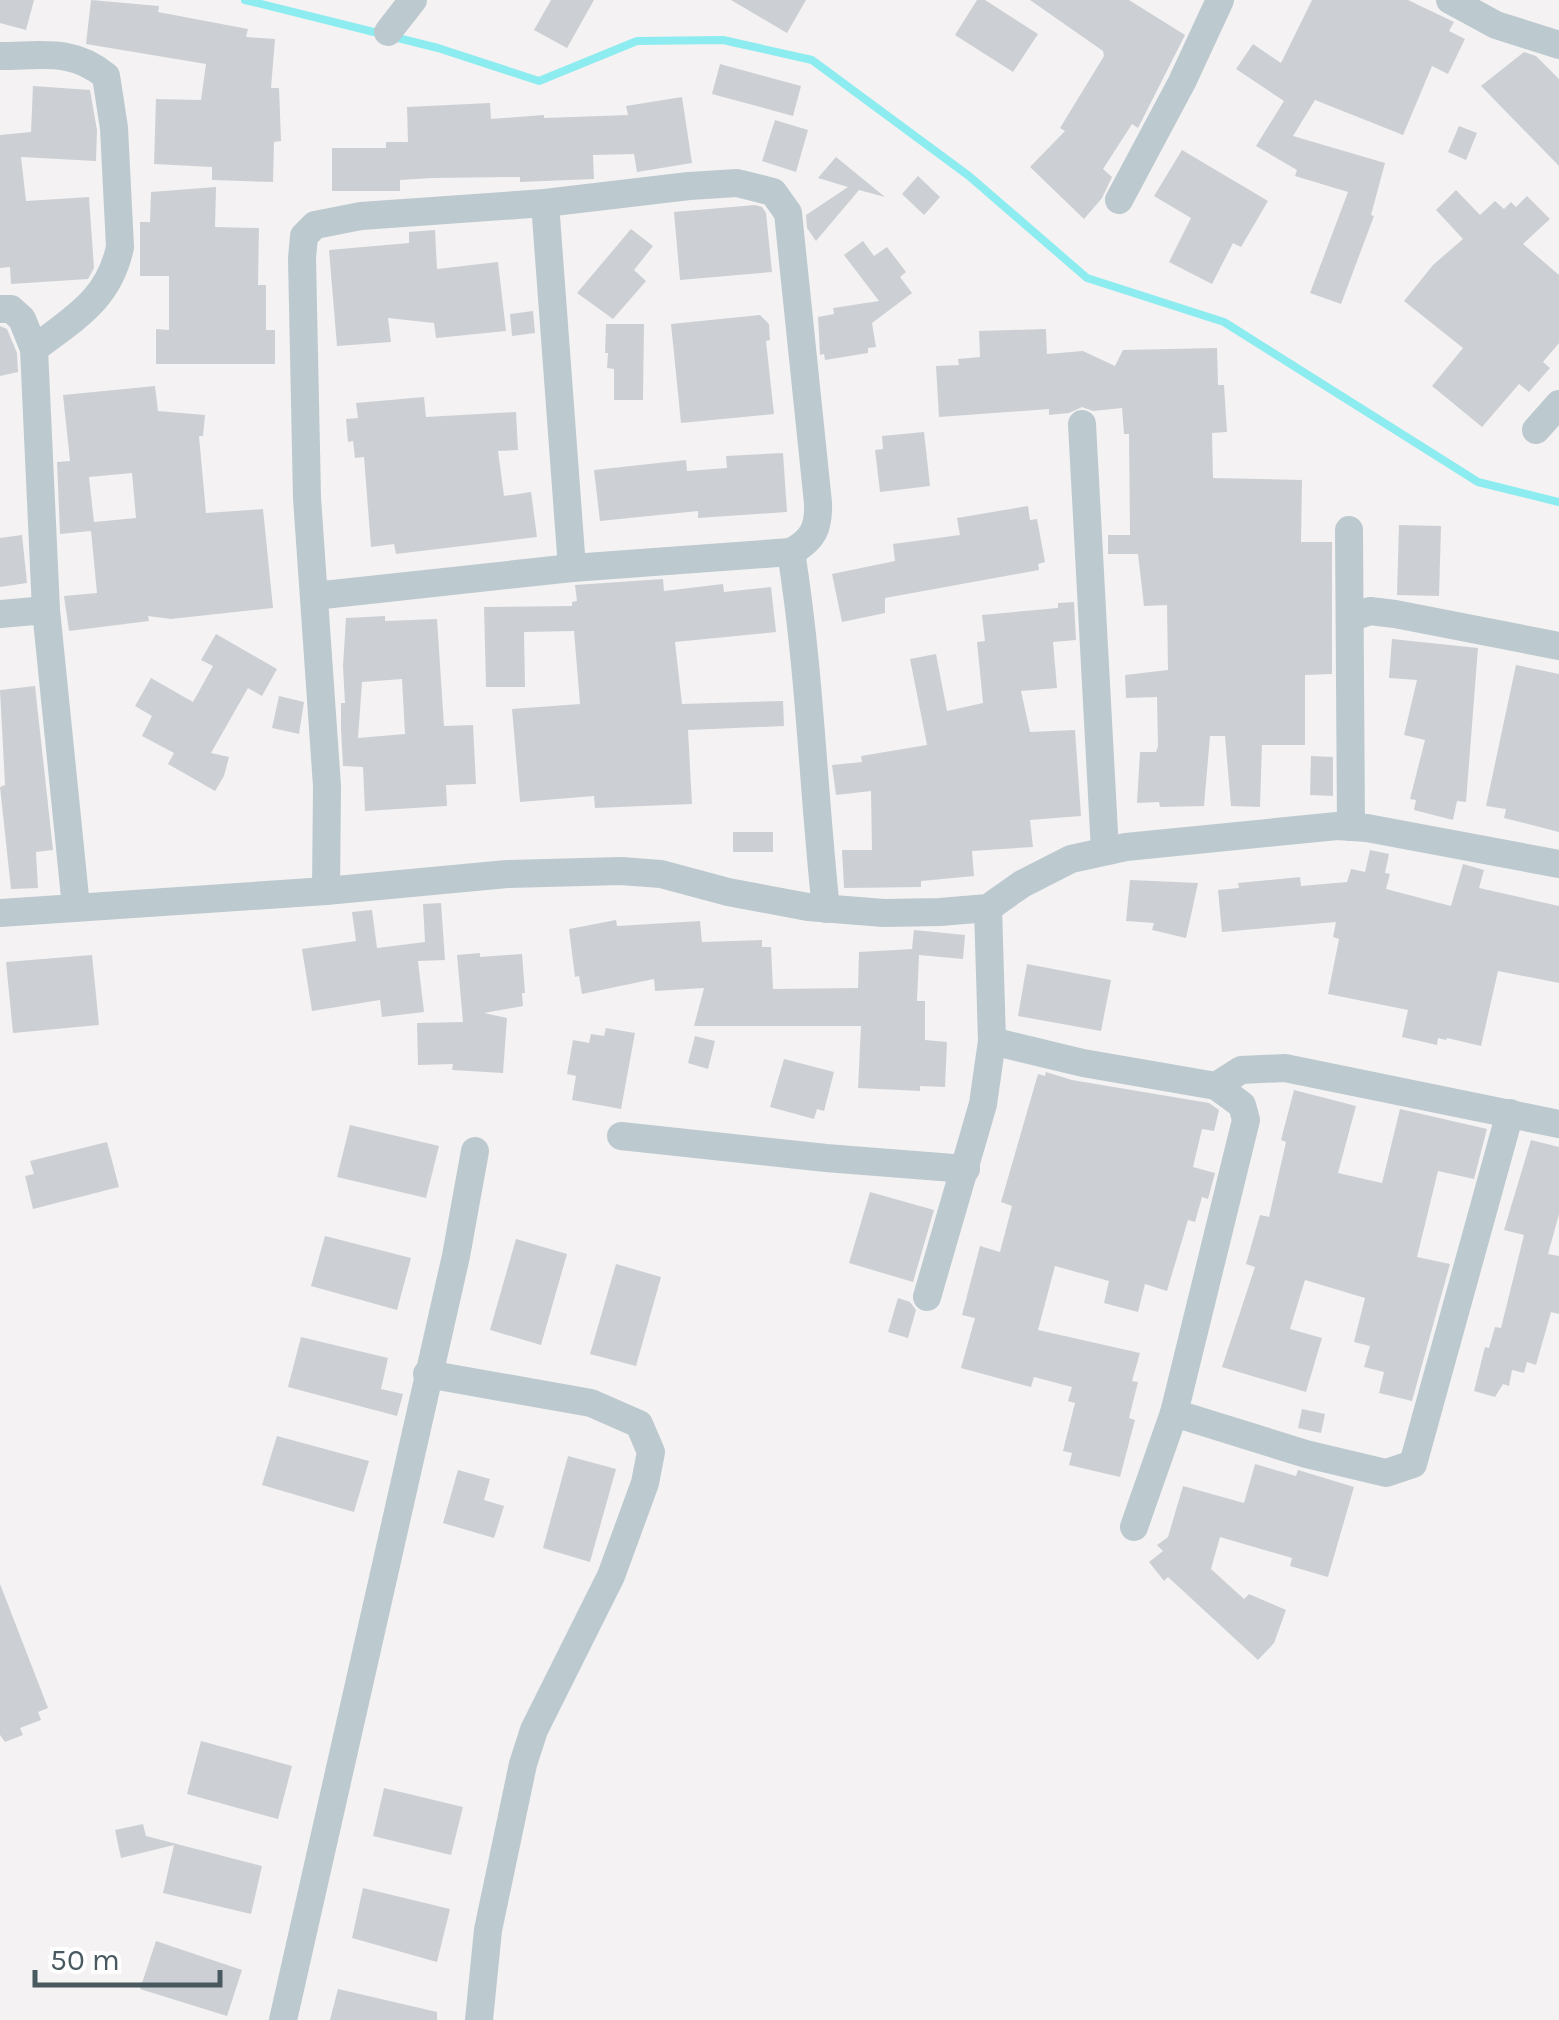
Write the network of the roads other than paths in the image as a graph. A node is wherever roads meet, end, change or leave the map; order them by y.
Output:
1 (412, 0) edge
2 (1220, 0) edge
3 (1450, 0) edge
4 (388, 32) dead end
5 (1559, 45) edge
6 (0, 56) edge
7 (1119, 200) dead end
8 (545, 203) junction
9 (0, 309) edge
10 (34, 348) junction
11 (1559, 404) edge
12 (1082, 424) dead end
13 (1536, 430) dead end
14 (1349, 530) dead end
15 (791, 552) junction
16 (572, 568) junction
17 (314, 596) junction
18 (46, 610) junction
19 (0, 614) edge
20 (1350, 618) junction
21 (1559, 646) edge
22 (1351, 827) junction
23 (1105, 851) junction
24 (1559, 864) edge
25 (326, 891) junction
26 (76, 907) junction
27 (988, 908) junction
28 (826, 909) junction
29 (0, 913) edge
30 (992, 1041) junction
31 (1216, 1086) junction
32 (1510, 1113) junction
33 (1559, 1124) edge
34 (621, 1136) dead end
35 (475, 1151) dead end
36 (966, 1169) junction
37 (926, 1297) dead end
38 (427, 1374) junction
39 (1174, 1413) junction
40 (1134, 1527) dead end
41 (283, 2020) edge
42 (479, 2020) edge

1 - 4 street
2 - 7 street
3 - 5 street
6 - 10 street
8 - 15 street
8 - 16 street
8 - 17 street
9 - 10 street
10 - 18 street
11 - 13 street
12 - 23 street
14 - 20 street
15 - 16 street
15 - 28 street
16 - 17 street
17 - 25 street
18 - 19 street
18 - 26 street
20 - 21 street
20 - 22 street
22 - 23 street
22 - 24 street
23 - 27 street
25 - 26 street
25 - 28 street
26 - 29 street
27 - 28 street
27 - 30 street
30 - 31 street
30 - 36 street
31 - 32 street
31 - 39 street
32 - 33 street
32 - 39 street
34 - 36 street
35 - 38 street
36 - 37 street
38 - 41 street
38 - 42 street
39 - 40 street

